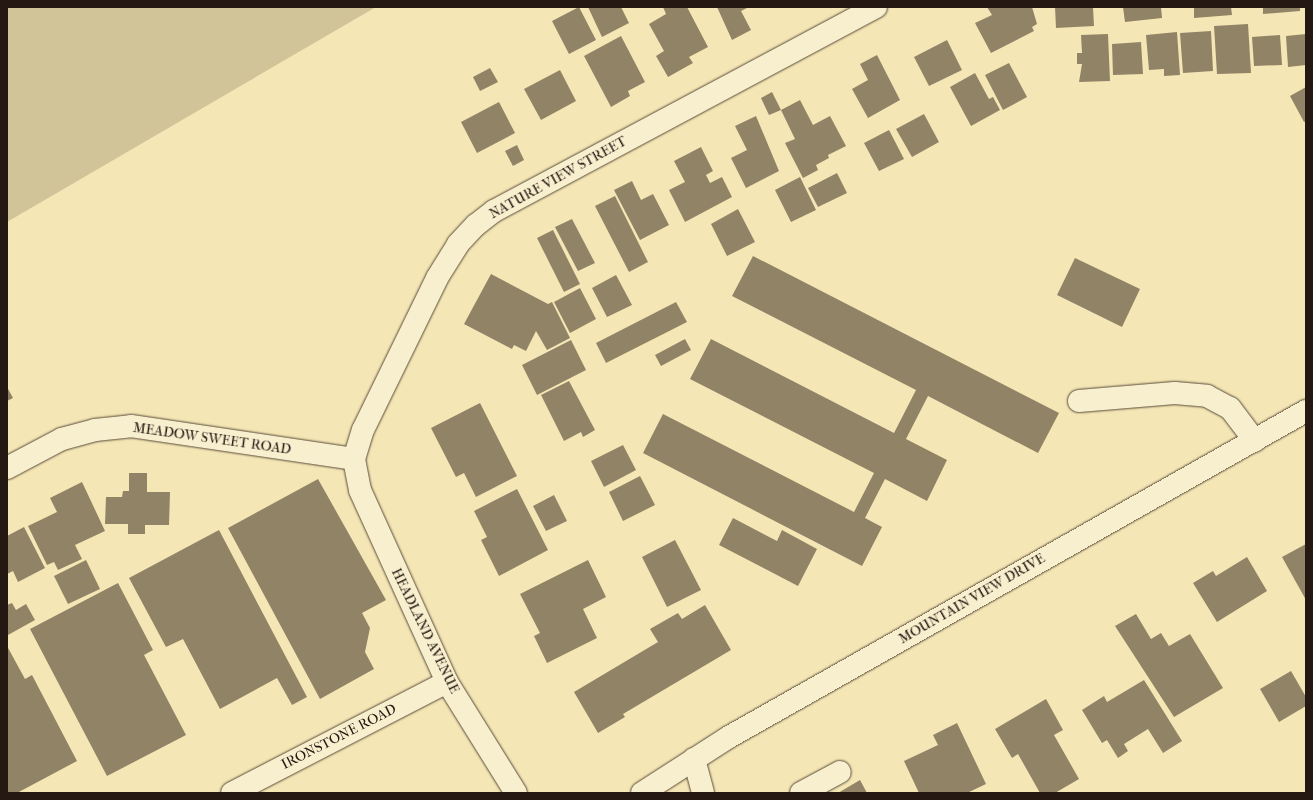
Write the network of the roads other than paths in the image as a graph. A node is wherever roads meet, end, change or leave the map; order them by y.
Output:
1 (876, 7) edge
2 (1079, 401) dead end
3 (1306, 411) edge
4 (1255, 441) junction
5 (354, 459) junction
6 (7, 468) edge
7 (447, 682) junction
8 (694, 760) junction
9 (840, 772) dead end
10 (232, 793) edge
11 (516, 793) edge
12 (642, 793) edge
13 (703, 793) edge
14 (801, 793) edge

1 - 5 street, NATURE VIEW STREET
2 - 4 street
3 - 4 street, MOUNTAIN VIEW DRIVE
4 - 8 street, MOUNTAIN VIEW DRIVE
5 - 6 street, MEADOW SWEET ROAD
5 - 7 street, HEADLAND AVENUE
7 - 10 street, IRONSTONE ROAD
7 - 11 street, HEADLAND AVENUE
8 - 12 street, MOUNTAIN VIEW DRIVE
8 - 13 street
9 - 14 street

